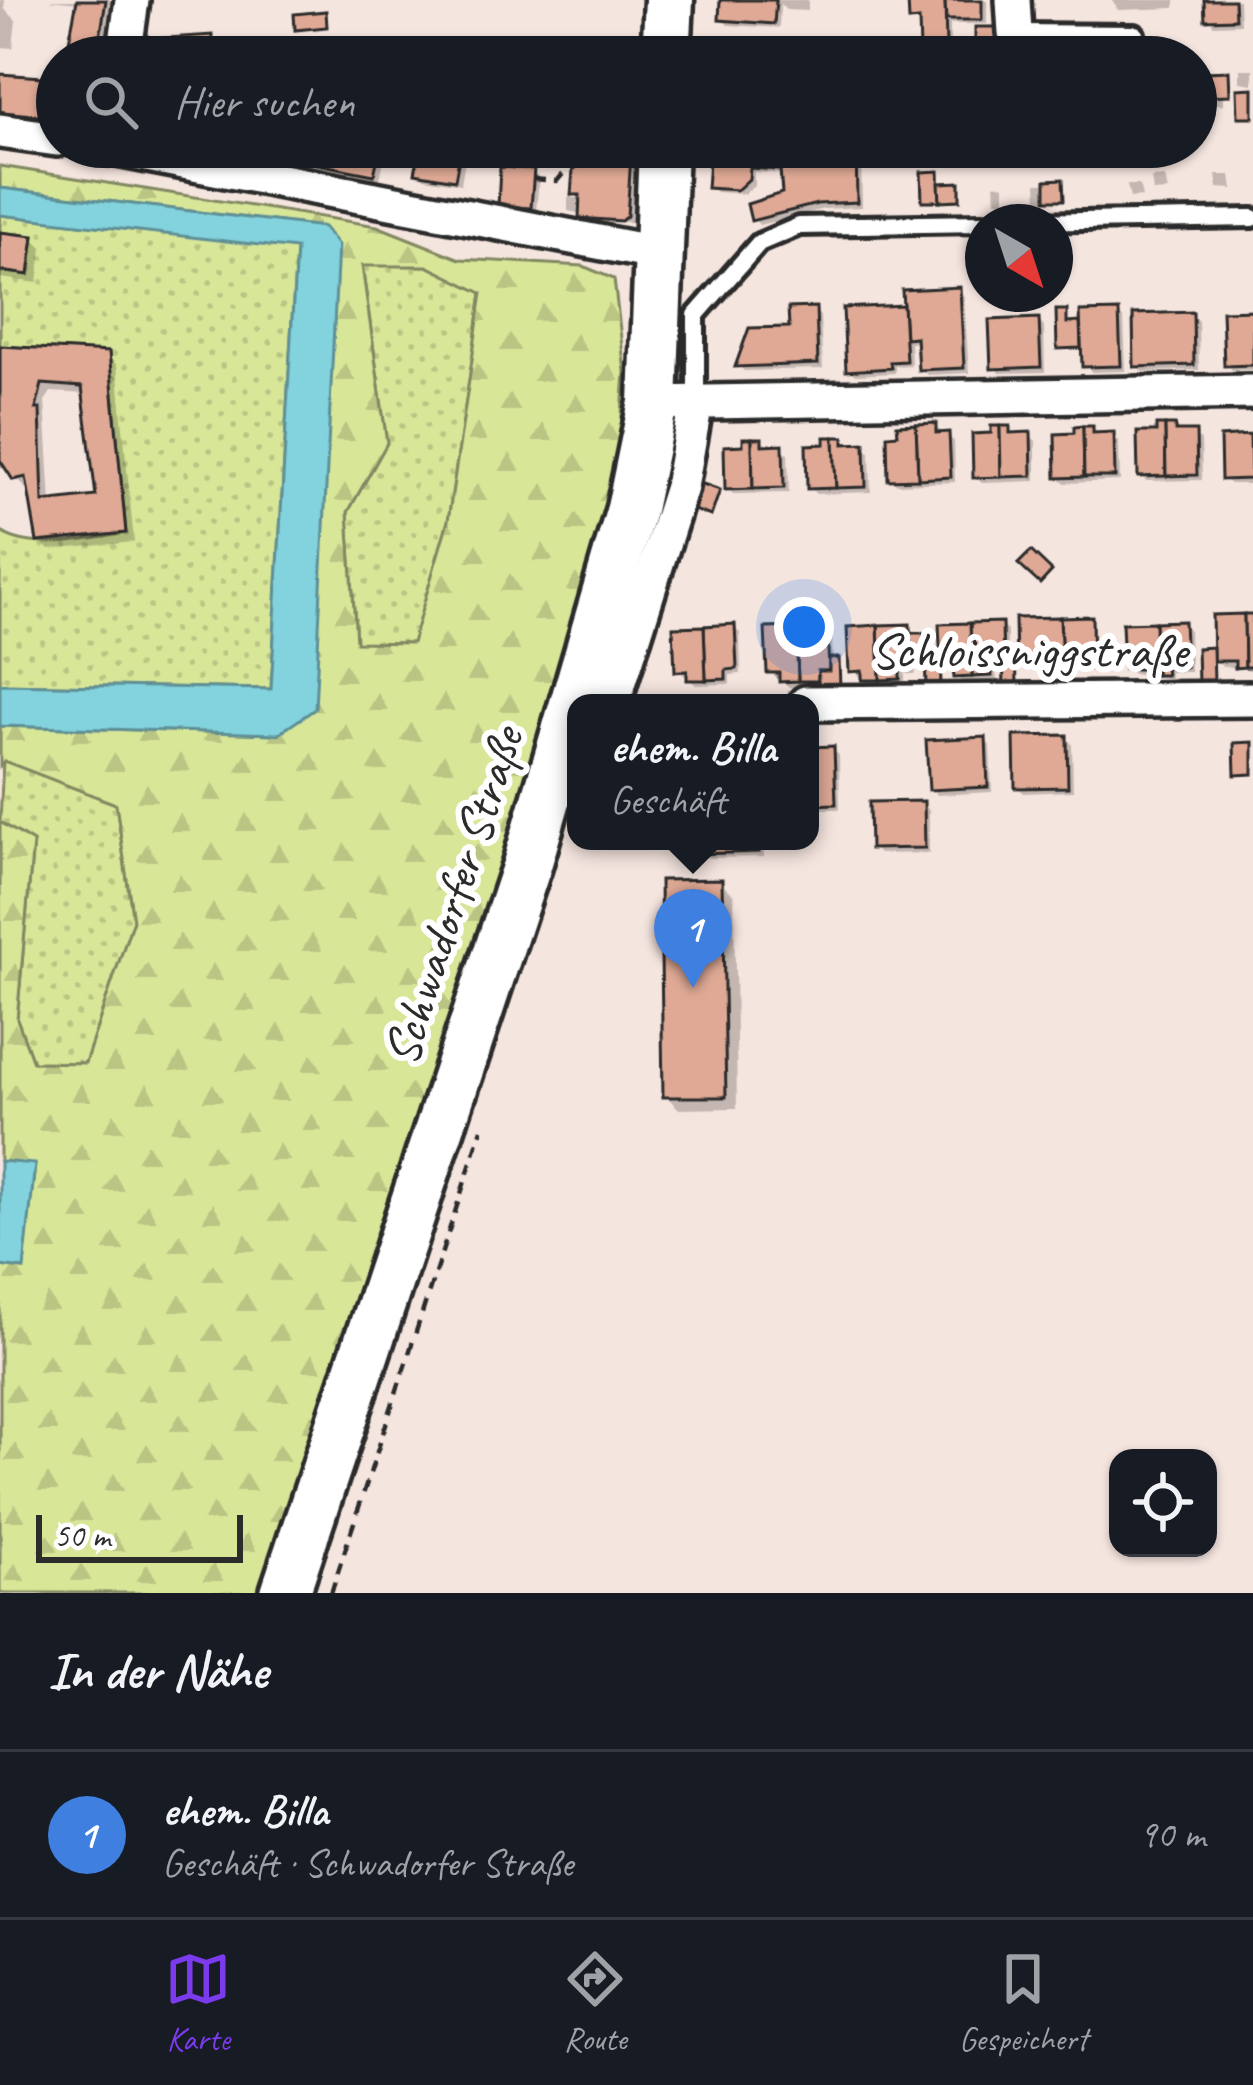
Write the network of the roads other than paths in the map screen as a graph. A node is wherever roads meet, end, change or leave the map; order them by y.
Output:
1 (132, 0) edge
2 (669, 0) edge
3 (1014, 17) edge
4 (1135, 34) dead end
5 (127, 36) edge
6 (667, 36) edge
7 (0, 130) edge
8 (36, 136) edge
9 (217, 168) edge
10 (662, 168) edge
11 (1253, 218) edge
12 (1073, 221) edge
13 (965, 223) edge
14 (660, 254) junction
15 (1253, 392) edge
16 (675, 402) junction
17 (577, 694) edge
18 (616, 694) edge
19 (1253, 699) edge
20 (819, 703) edge
21 (567, 729) edge
22 (285, 1593) edge

1 - 5 street
2 - 6 main road
3 - 4 lane
7 - 8 street
9 - 14 street
10 - 14 main road, Schwadorfer Straße
11 - 12 lane
13 - 16 lane
14 - 16 main road, Schwadorfer Straße
15 - 16 street
16 - 17 main road, Schwadorfer Straße
16 - 18 street
19 - 20 street, Schloissniggstraße
21 - 22 main road, Schwadorfer Straße

